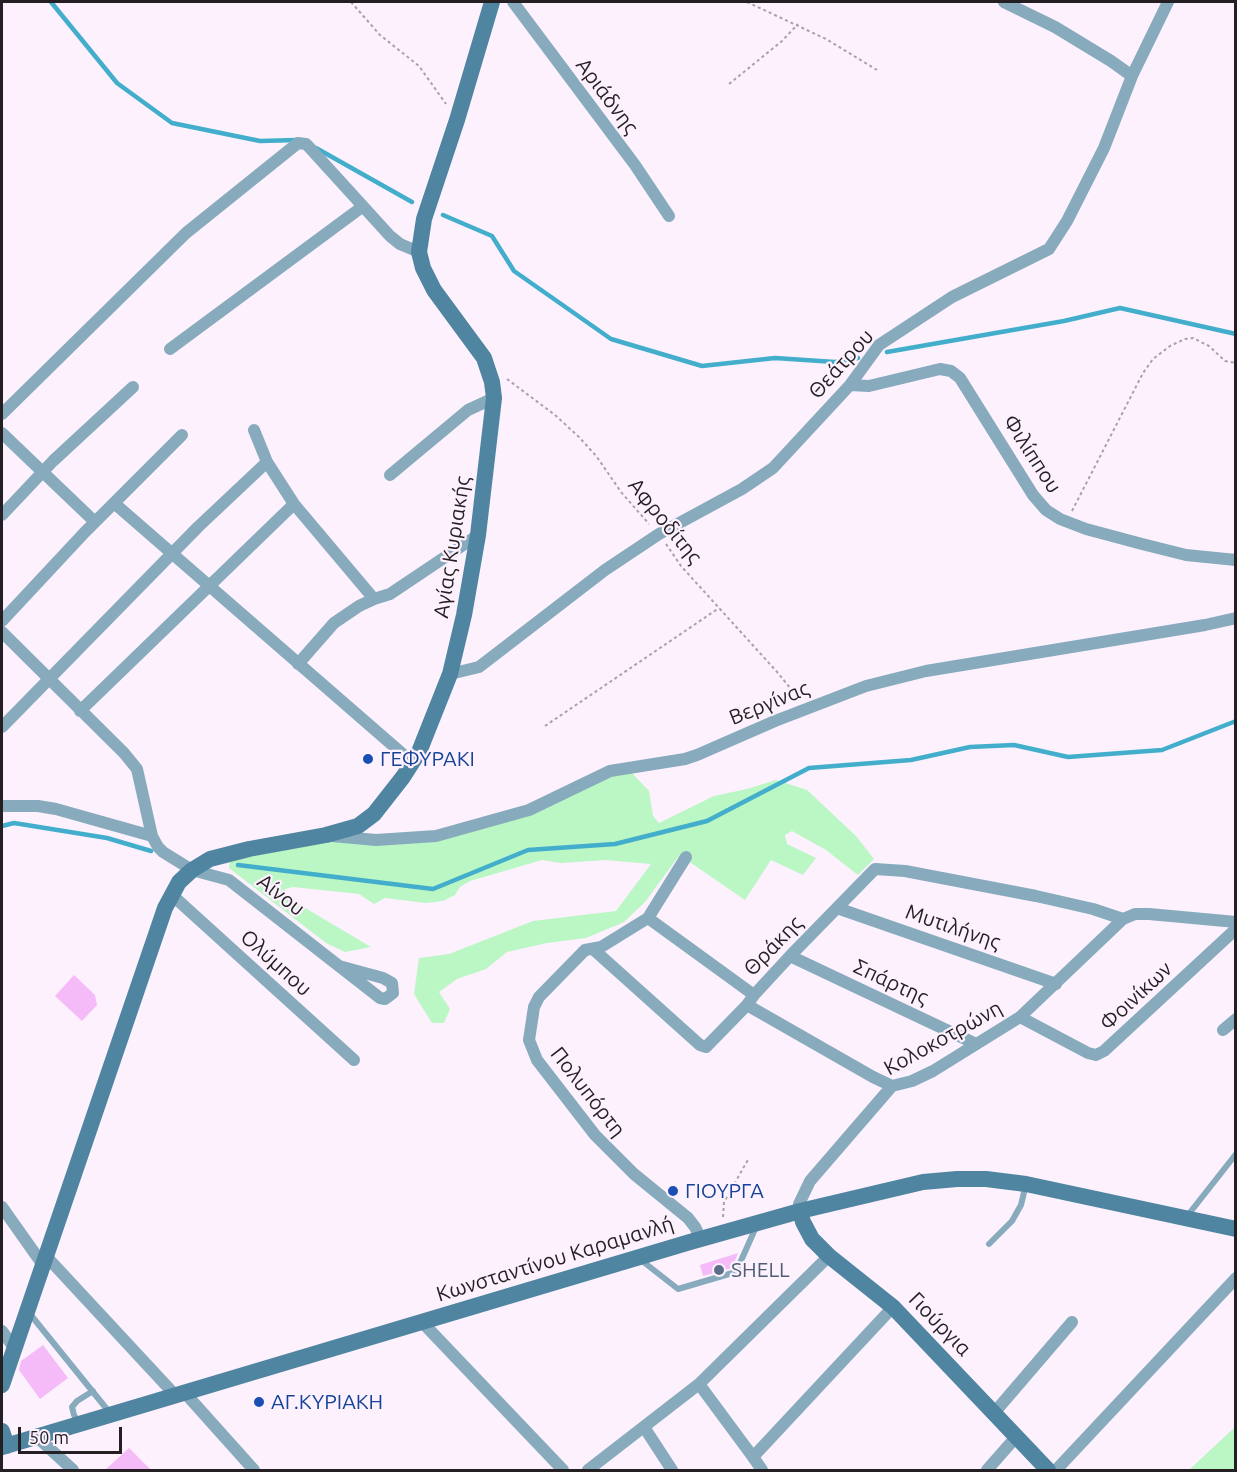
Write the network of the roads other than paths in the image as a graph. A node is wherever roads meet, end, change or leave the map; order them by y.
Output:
1 (492, 2) edge
2 (513, 2) edge
3 (1004, 2) edge
4 (1168, 2) edge
5 (1132, 76) junction
6 (362, 207) junction
7 (669, 216) dead end
8 (418, 252) junction
9 (171, 349) dead end
10 (850, 385) junction
11 (133, 387) dead end
12 (494, 398) junction
13 (2, 414) edge
14 (254, 430) dead end
15 (2, 433) edge
16 (182, 435) dead end
17 (267, 462) junction
18 (44, 471) junction
19 (390, 475) dead end
20 (114, 503) junction
21 (294, 504) junction
22 (2, 515) edge
23 (95, 522) junction
24 (478, 535) junction
25 (173, 554) junction
26 (1236, 560) edge
27 (209, 585) junction
28 (374, 599) junction
29 (1236, 618) edge
30 (2, 621) edge
31 (2, 632) edge
32 (298, 663) junction
33 (450, 674) junction
34 (50, 679) junction
35 (80, 711) junction
36 (2, 727) edge
37 (413, 763) junction
38 (2, 806) edge
39 (152, 836) junction
40 (326, 836) junction
41 (686, 857) dead end
42 (192, 870) junction
43 (172, 895) junction
44 (837, 908) junction
45 (648, 918) junction
46 (1123, 919) junction
47 (1236, 922) edge
48 (1236, 928) edge
49 (593, 949) junction
50 (790, 956) junction
51 (339, 966) dead end
52 (1056, 984) junction
53 (750, 1000) junction
54 (1020, 1017) junction
55 (1236, 1018) edge
56 (1223, 1030) dead end
57 (976, 1044) junction
58 (354, 1060) dead end
59 (892, 1086) junction
60 (1236, 1154) edge
61 (1026, 1184) junction
62 (2, 1207) edge
63 (800, 1211) junction
64 (1187, 1217) junction
65 (757, 1223) junction
66 (1236, 1229) edge
67 (701, 1239) junction
68 (989, 1244) dead end
69 (829, 1256) junction
70 (638, 1258) junction
71 (45, 1261) junction
72 (1236, 1278) edge
73 (892, 1307) junction
74 (27, 1312) junction
75 (422, 1322) junction
76 (1072, 1322) dead end
77 (2, 1331) edge
78 (15, 1349) junction
79 (699, 1384) junction
80 (2, 1385) edge
81 (93, 1391) junction
82 (181, 1394) junction
83 (994, 1413) junction
84 (112, 1415) junction
85 (80, 1425) junction
86 (644, 1427) junction
87 (37, 1437) junction
88 (1016, 1437) junction
89 (3, 1442) edge
90 (753, 1457) junction
91 (73, 1470) edge
92 (254, 1470) edge
93 (562, 1470) edge
94 (588, 1470) edge
95 (672, 1470) edge
96 (762, 1470) edge
97 (987, 1470) edge
98 (1048, 1470) edge
99 (1056, 1470) edge

1 - 8 street
2 - 7 street, Αριάδνης
3 - 5 street
4 - 5 street, Θεάτρου
5 - 10 street, Θεάτρου
6 - 8 street
6 - 9 street
6 - 13 street
8 - 12 street, Αγίας Κυριακής
10 - 26 street, Φιλίππου
10 - 33 street, Θεάτρου
11 - 18 street
12 - 19 street
12 - 24 street, Αγίας Κυριακής
14 - 17 street
15 - 18 street
16 - 20 street
17 - 21 street
17 - 25 street
18 - 22 street
18 - 23 street
20 - 23 street
20 - 25 street
21 - 27 street
21 - 28 street
23 - 30 street
24 - 28 street
24 - 33 street, Αγίας Κυριακής
25 - 27 street
25 - 34 street
27 - 32 street
27 - 35 street
28 - 32 street
29 - 40 street, Βεργίνας
31 - 34 street
32 - 37 street
33 - 37 street, Αγίας Κυριακής
34 - 35 street
34 - 36 street
35 - 39 street
37 - 40 street, Αγίας Κυριακής
38 - 39 street
39 - 42 street, Αίνου
40 - 42 street, Αγίας Κυριακής
41 - 45 street, Πολυπόρτη
42 - 43 street, Αγίας Κυριακής
42 - 51 street, Αίνου
43 - 58 street, Ολύμπου
43 - 71 street, Αγίας Κυριακής
44 - 46 street, Θράκης
44 - 50 street, Θράκης
44 - 52 street, Μυτιλήνης
45 - 49 street, Πολυπόρτη
45 - 53 street
46 - 47 street
46 - 52 street, Κολοκοτρώνη
48 - 54 street, Φοινίκων
49 - 53 street, Θράκης
49 - 67 street, Πολυπόρτη
50 - 53 street, Θράκης
50 - 57 street, Σπάρτης
52 - 54 street, Κολοκοτρώνη
53 - 59 street
54 - 57 street, Κολοκοτρώνη
55 - 56 street
57 - 59 street, Κολοκοτρώνη
59 - 63 street, Κολοκοτρώνη
60 - 64 lane
61 - 63 street, Κωνσταντίνου Καραμανλή
61 - 64 street, Κωνσταντίνου Καραμανλή
61 - 68 lane
62 - 71 street
63 - 65 street, Κωνσταντίνου Καραμανλή
63 - 69 street, Γιούργια
64 - 66 street, Κωνσταντίνου Καραμανλή
65 - 67 street, Κωνσταντίνου Καραμανλή
65 - 70 lane
67 - 70 street, Κωνσταντίνου Καραμανλή
69 - 73 street, Γιούργια
69 - 79 street
70 - 75 street, Κωνσταντίνου Καραμανλή
71 - 74 street, Αγίας Κυριακής
71 - 82 street
72 - 99 street
73 - 83 street, Γιούργια
73 - 90 street
74 - 78 street, Αγίας Κυριακής
74 - 81 lane
75 - 82 street, Κωνσταντίνου Καραμανλή
75 - 93 street
76 - 83 street
77 - 78 street
78 - 80 street, Αγίας Κυριακής
79 - 86 street
79 - 90 street
81 - 84 lane
81 - 85 lane
82 - 84 street, Κωνσταντίνου Καραμανλή
82 - 92 street
83 - 88 street, Γιούργια
84 - 85 street, Κωνσταντίνου Καραμανλή
85 - 87 street, Κωνσταντίνου Καραμανλή
86 - 94 street
86 - 95 street
87 - 89 street, Κωνσταντίνου Καραμανλή
87 - 91 street
88 - 97 street
88 - 98 street, Γιούργια
90 - 96 street

